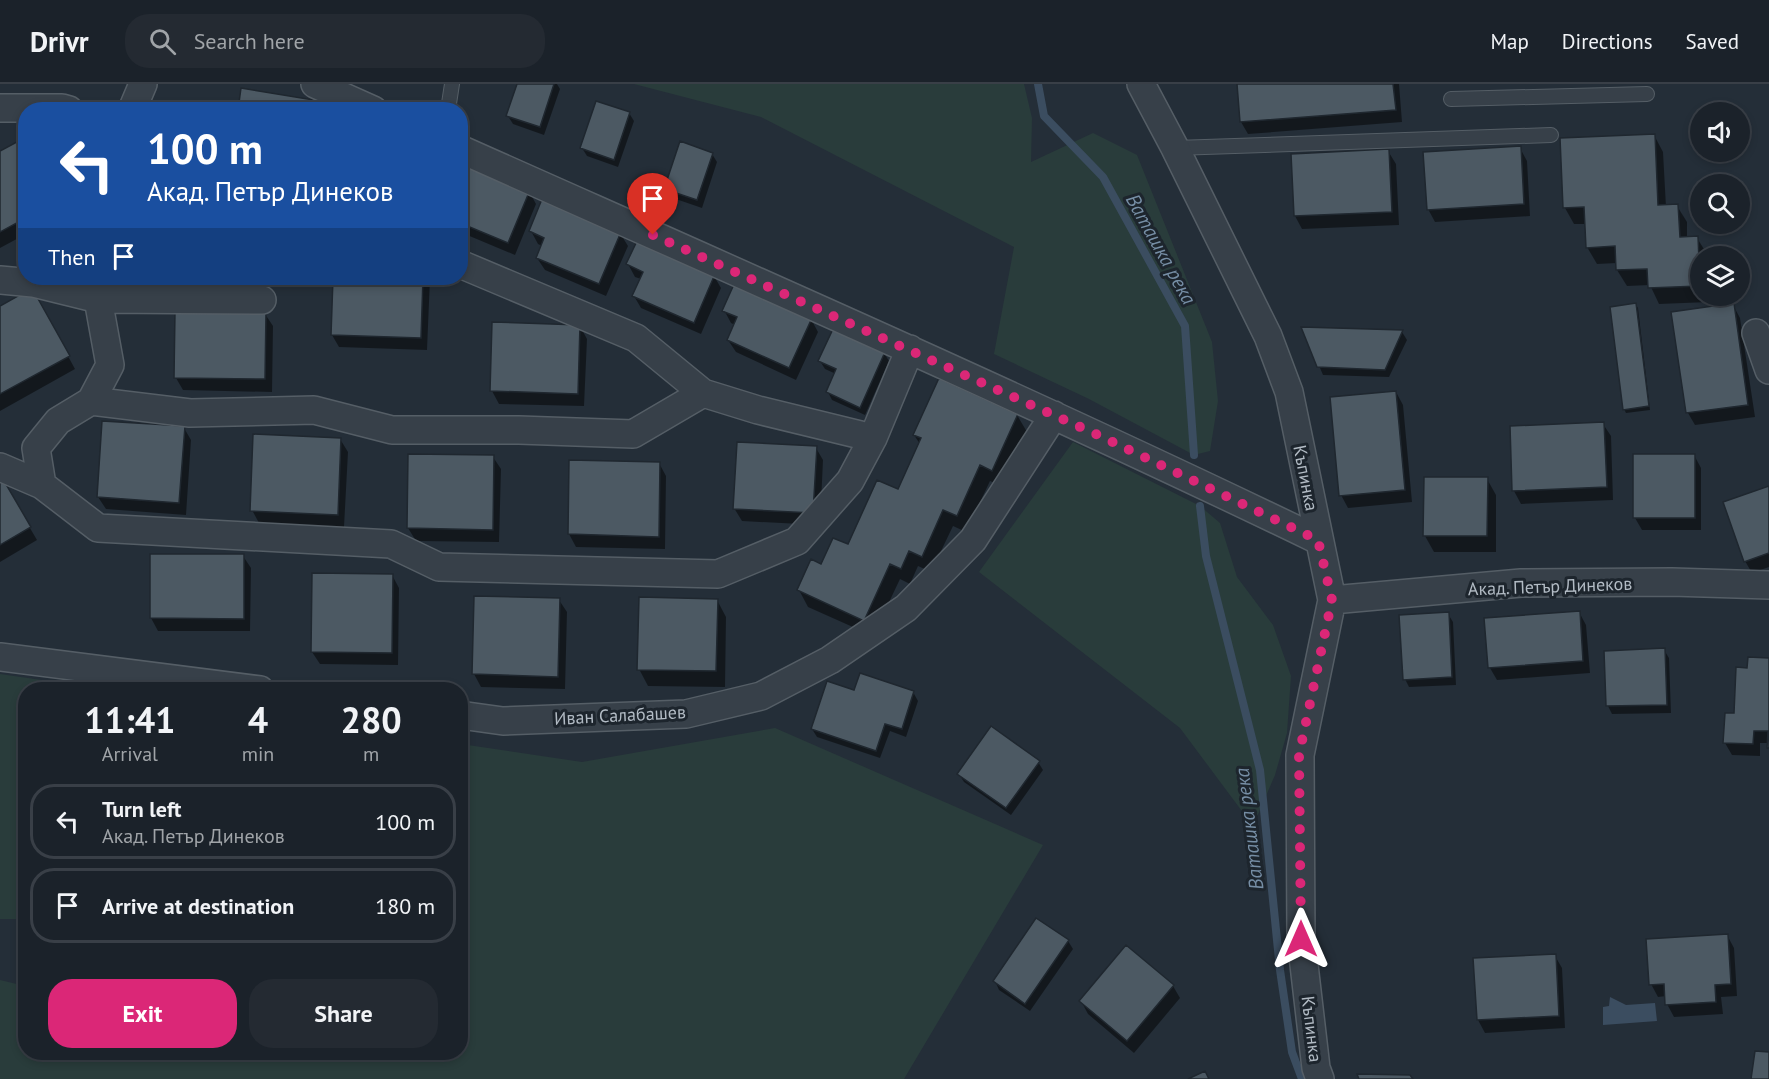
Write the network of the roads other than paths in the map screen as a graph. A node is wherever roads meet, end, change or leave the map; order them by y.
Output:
1 (143, 84) edge
2 (315, 84) edge
3 (453, 84) edge
4 (1141, 84) edge
5 (1561, 90) edge
6 (1647, 94) dead end
7 (1451, 99) dead end
8 (135, 102) edge
9 (355, 102) edge
10 (450, 102) edge
11 (0, 108) edge
12 (18, 108) edge
13 (1551, 135) dead end
14 (1175, 148) junction
15 (468, 153) edge
16 (468, 267) edge
17 (0, 280) edge
18 (18, 282) edge
19 (57, 285) edge
20 (93, 288) edge
21 (262, 300) dead end
22 (1756, 333) dead end
23 (910, 349) junction
24 (1769, 370) edge
25 (704, 393) junction
26 (91, 401) junction
27 (1054, 415) junction
28 (873, 438) junction
29 (0, 467) edge
30 (42, 485) junction
31 (1318, 540) junction
32 (1769, 585) edge
33 (1332, 600) junction
34 (0, 657) edge
35 (197, 682) edge
36 (468, 716) edge
37 (1320, 1079) edge

1 - 8 street
2 - 9 street
3 - 10 lane
4 - 14 street, Къпинка
5 - 6 lane
5 - 7 lane
11 - 12 street
13 - 14 lane
14 - 31 street, Къпинка
15 - 23 street
16 - 25 street
17 - 18 street
19 - 20 street
20 - 21 street
20 - 26 street
22 - 24 street
23 - 27 street
23 - 28 street
25 - 26 street
25 - 28 street
26 - 30 street
27 - 31 street
27 - 36 street, Иван Салабашев
28 - 30 street
29 - 30 street
31 - 33 street, Къпинка
32 - 33 street, Акад. Петър Динеков
33 - 37 street, Къпинка
34 - 35 street

